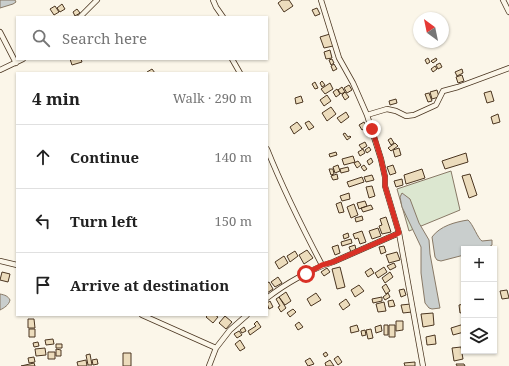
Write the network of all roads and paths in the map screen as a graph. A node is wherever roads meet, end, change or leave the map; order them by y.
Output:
1 (97, 0) edge
2 (214, 0) edge
3 (321, 0) edge
4 (503, 0) edge
5 (509, 12) edge
6 (81, 16) edge
7 (222, 16) edge
8 (0, 32) edge
9 (21, 60) edge
10 (233, 60) edge
11 (16, 63) junction
12 (509, 68) edge
13 (0, 70) edge
14 (239, 72) edge
15 (367, 115) junction
16 (268, 152) edge
17 (399, 233) junction
18 (0, 261) edge
19 (16, 265) edge
20 (322, 265) junction
21 (268, 297) edge
22 (144, 316) edge
23 (246, 316) edge
24 (216, 348) junction
25 (209, 366) edge
26 (424, 366) edge

1 - 6 street
2 - 7 street
3 - 15 street
4 - 5 street
8 - 11 street
9 - 11 street
10 - 14 street
11 - 13 street
12 - 15 street
15 - 17 street
16 - 20 street
17 - 20 street
17 - 26 street
18 - 19 street
20 - 21 street
22 - 24 street
23 - 24 street
24 - 25 street

